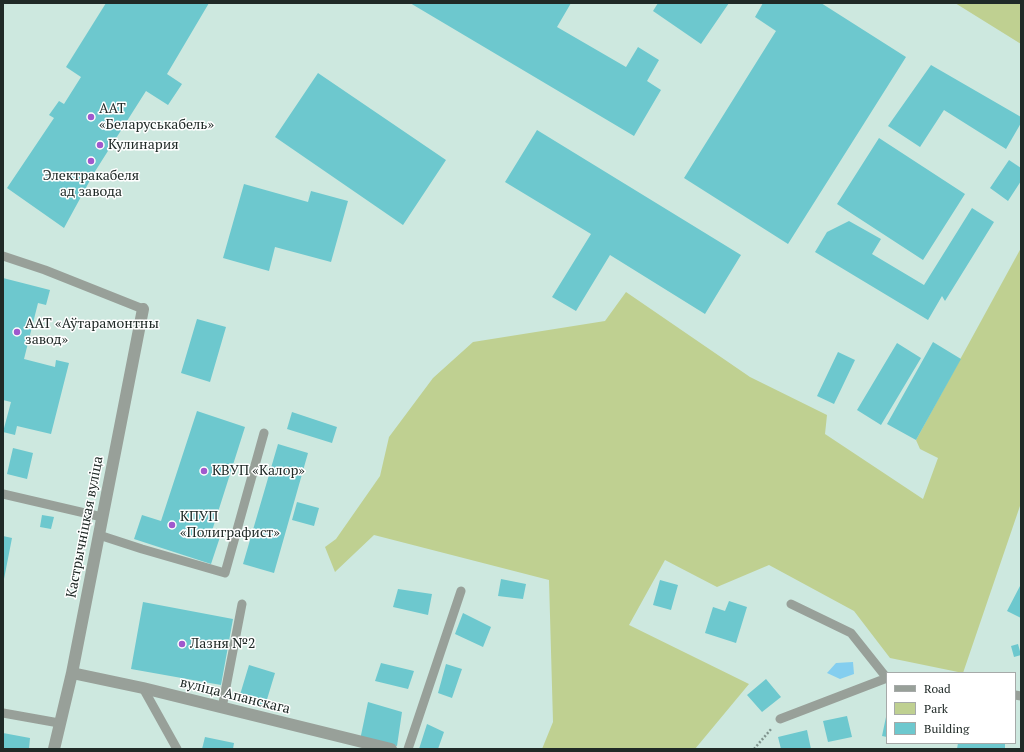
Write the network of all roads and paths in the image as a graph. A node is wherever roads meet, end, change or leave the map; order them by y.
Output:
1 (3, 256) edge
2 (143, 309) joint
3 (264, 433) dead end
4 (3, 494) edge
5 (102, 517) junction
6 (99, 535) junction
7 (461, 591) dead end
8 (242, 604) dead end
9 (791, 604) dead end
10 (72, 673) junction
11 (886, 677) edge
12 (143, 688) junction
13 (222, 708) junction
14 (3, 713) edge
15 (780, 719) joint
16 (59, 723) junction
17 (54, 749) edge
18 (177, 749) edge
19 (390, 749) edge
20 (408, 749) edge
21 (754, 749) edge

1 - 2 lane
2 - 5 street, Кастрычніцкая вуліца
3 - 6 lane
4 - 5 lane
5 - 6 street, Кастрычніцкая вуліца
6 - 10 street, Кастрычніцкая вуліца
7 - 20 lane
8 - 13 lane
9 - 11 lane
10 - 12 street, вуліца Апанскага
10 - 16 street, Кастрычніцкая вуліца
11 - 15 lane
12 - 13 street, вуліца Апанскага
12 - 18 lane
13 - 19 street, вуліца Апанскага
14 - 16 lane
15 - 21 path
16 - 17 street, Кастрычніцкая вуліца

